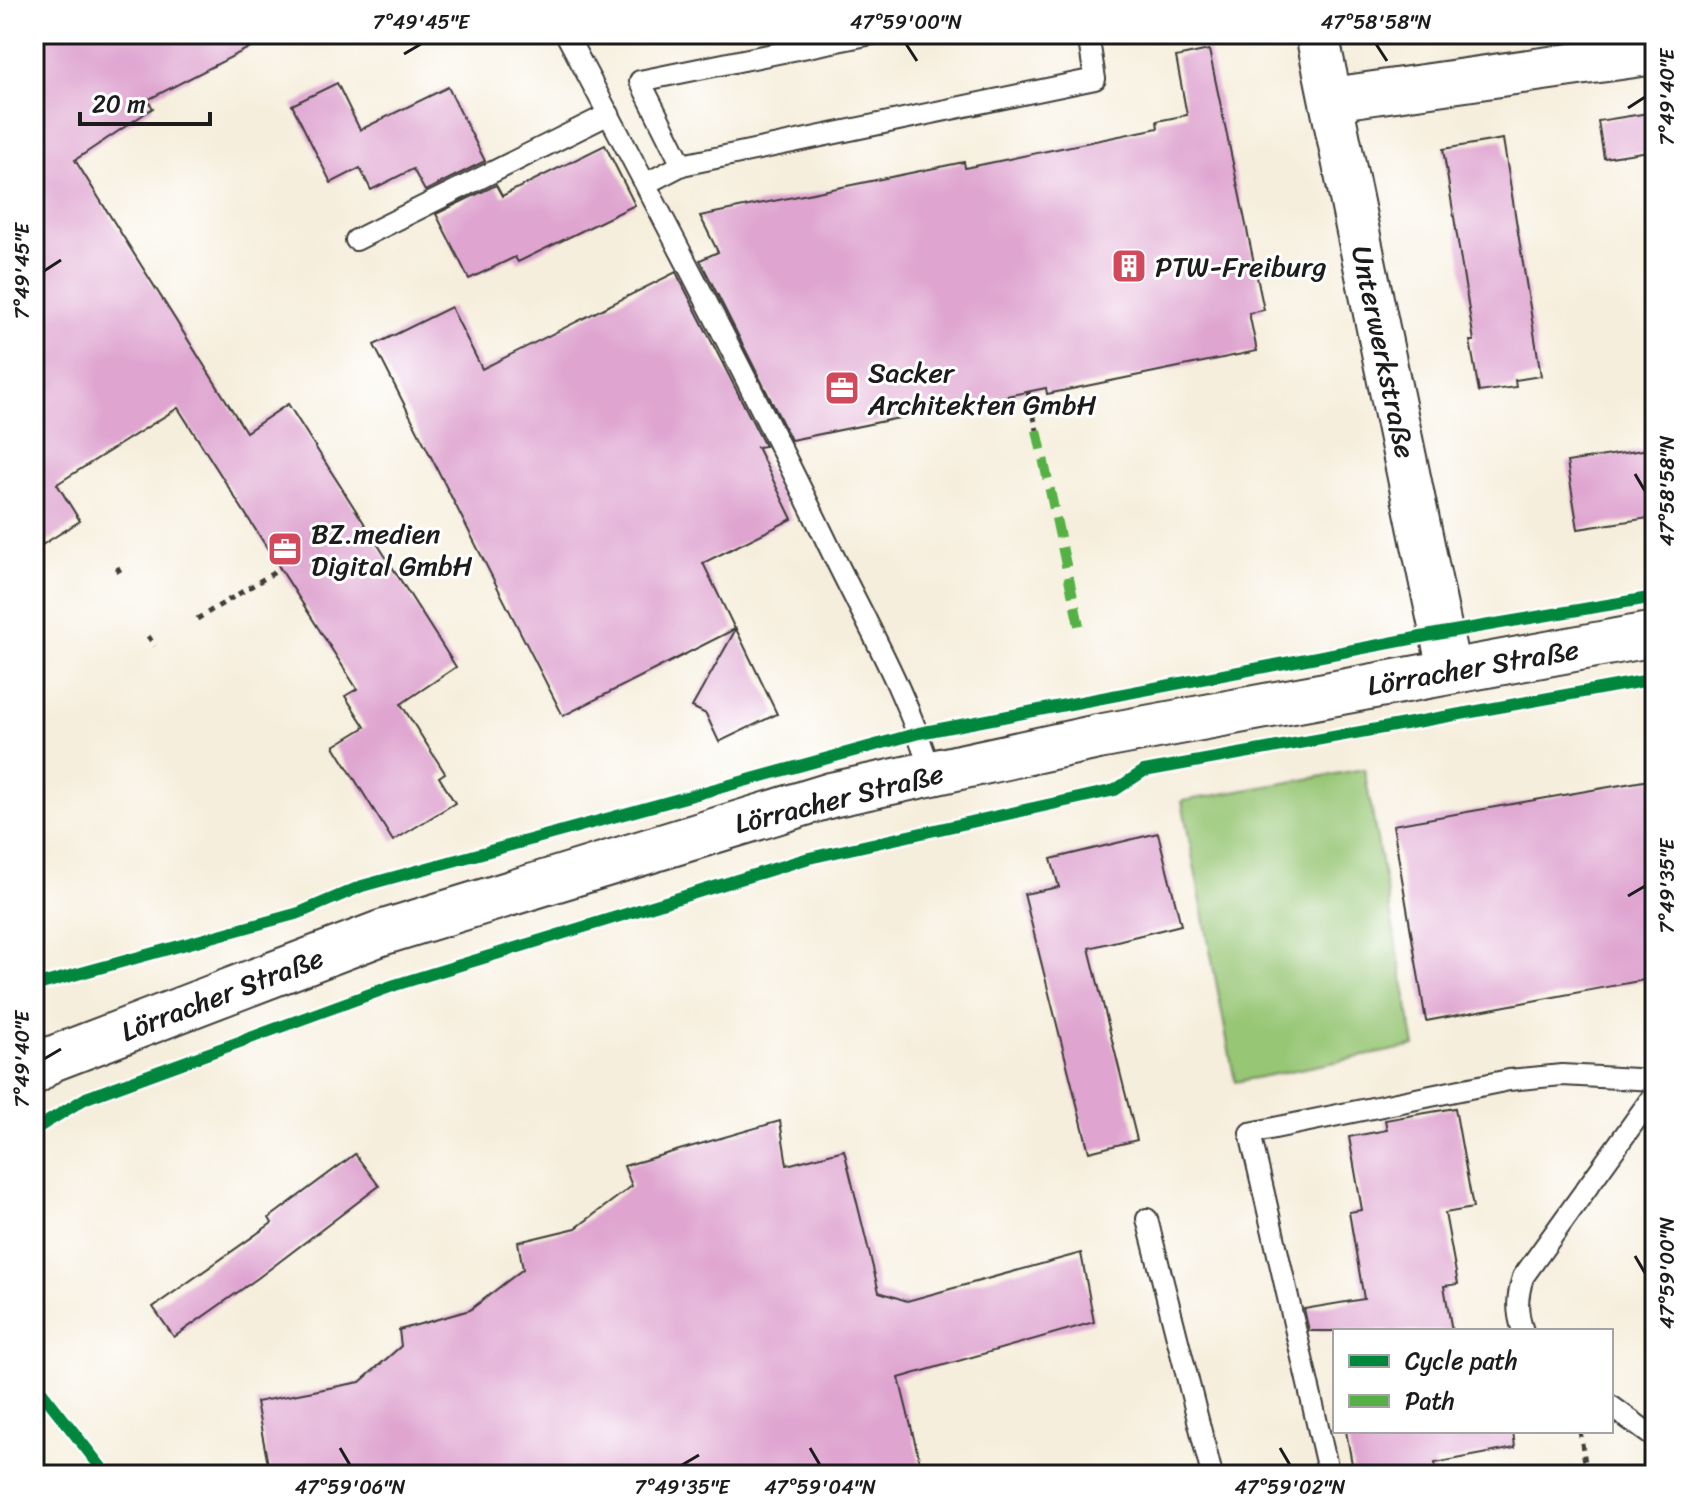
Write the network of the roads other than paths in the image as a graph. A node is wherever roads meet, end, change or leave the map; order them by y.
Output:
1 (566, 34) edge
2 (872, 34) edge
3 (1088, 34) edge
4 (1317, 34) edge
5 (1655, 53) edge
6 (1332, 99) junction
7 (609, 114) junction
8 (682, 165) junction
9 (647, 183) junction
10 (356, 240) dead end
11 (1655, 634) edge
12 (1449, 670) junction
13 (931, 774) junction
14 (39, 1064) edge
15 (1655, 1080) edge
16 (1655, 1093) edge
17 (1147, 1219) dead end
18 (1522, 1329) edge
19 (1613, 1407) edge
20 (1655, 1438) edge
21 (1212, 1475) edge
22 (1329, 1475) edge

1 - 7 lane
2 - 8 lane
3 - 8 lane
4 - 6 street, Unterwerkstraße
5 - 6 street
6 - 12 street, Unterwerkstraße
7 - 9 lane
7 - 10 lane
8 - 9 lane
9 - 13 lane
11 - 12 street, Lörracher Straße
12 - 13 street, Lörracher Straße
13 - 14 street, Lörracher Straße
15 - 22 lane
16 - 18 lane
17 - 21 lane
19 - 20 lane

